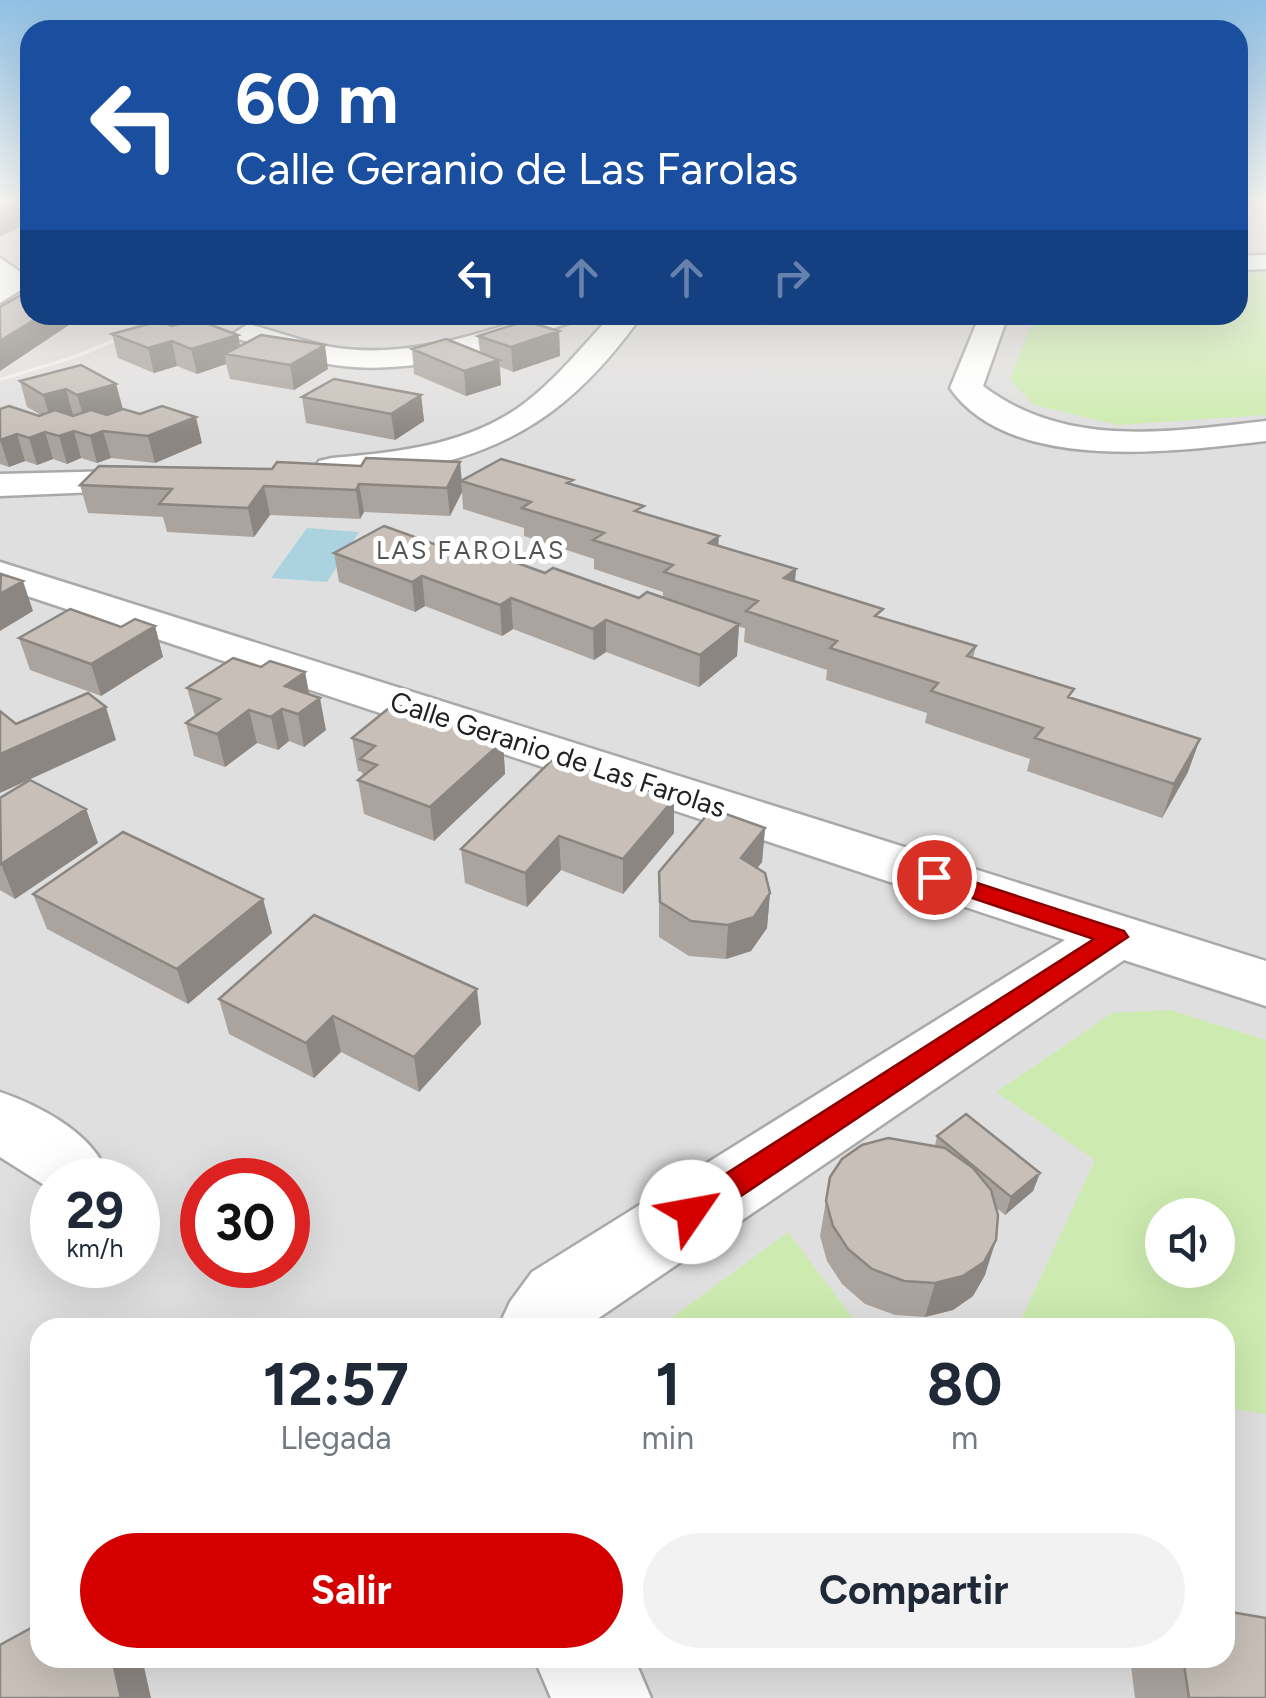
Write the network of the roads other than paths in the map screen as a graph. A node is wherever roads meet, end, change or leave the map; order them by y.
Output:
1 (534, 325) edge
2 (618, 325) edge
3 (990, 325) edge
4 (248, 333) dead end
5 (1266, 431) edge
6 (308, 472) edge
7 (191, 480) edge
8 (2, 488) edge
9 (0, 574) edge
10 (1115, 937) junction
11 (1266, 984) edge
12 (0, 1120) edge
13 (56, 1158) edge
14 (545, 1318) edge
15 (587, 1668) edge
16 (602, 1698) edge

1 - 4 street
2 - 6 street
3 - 5 street
7 - 8 street
9 - 10 street, Calle Geranio de Las Farolas
10 - 11 street, Calle Geranio de Las Farolas
10 - 14 street
12 - 13 street
15 - 16 street

